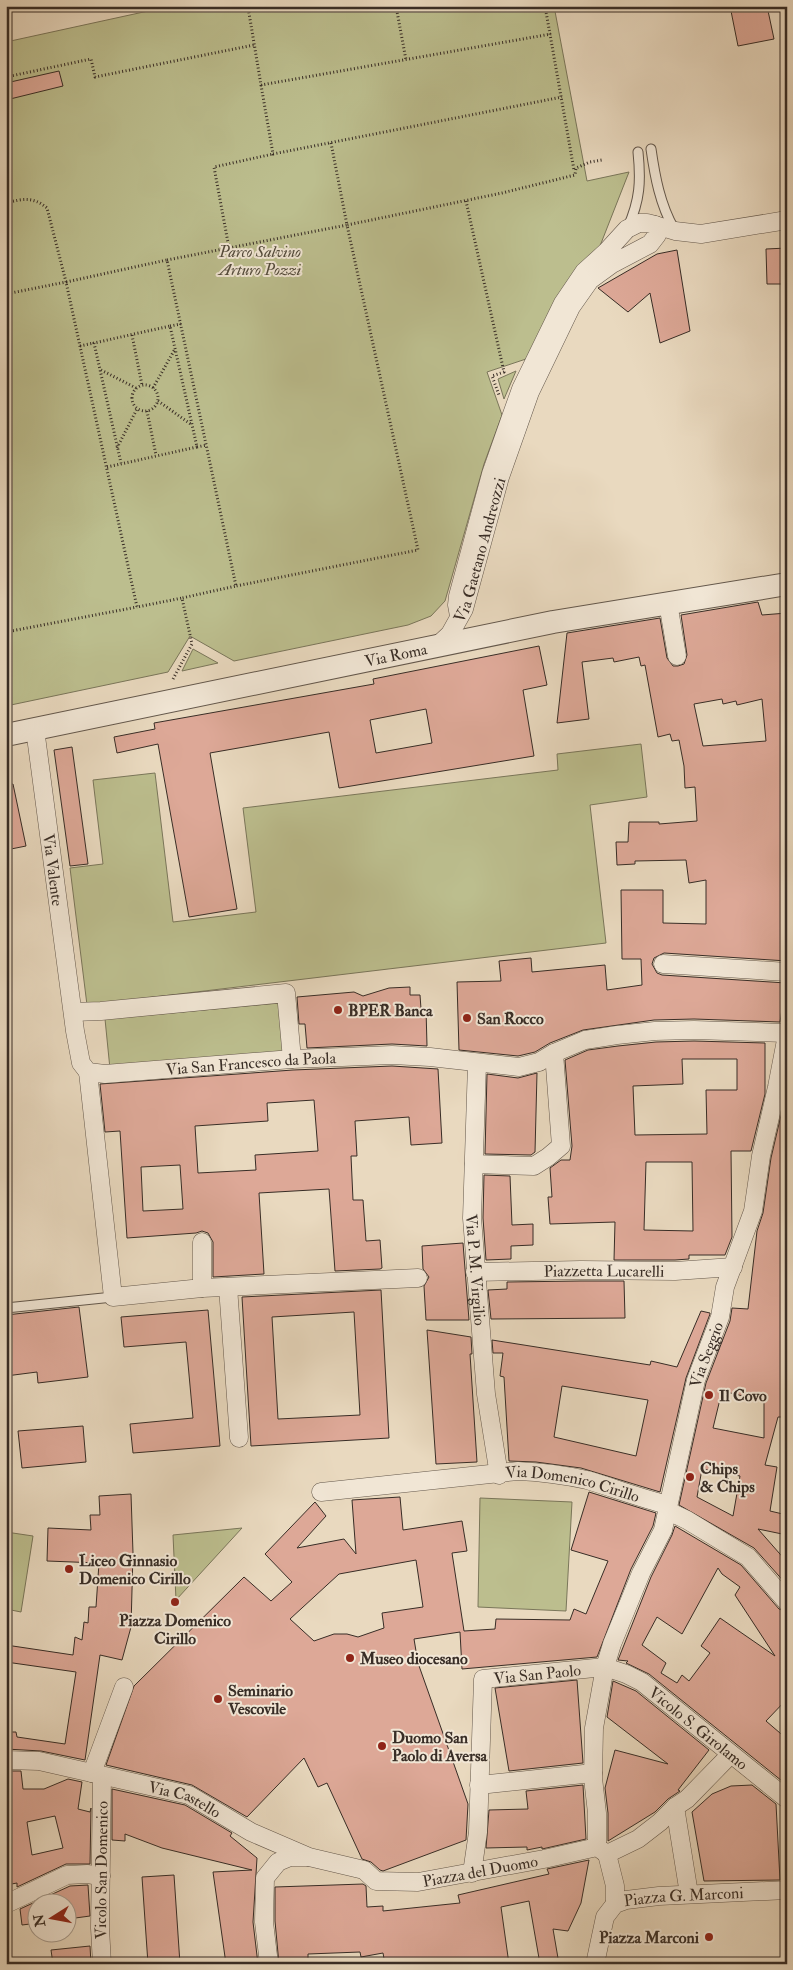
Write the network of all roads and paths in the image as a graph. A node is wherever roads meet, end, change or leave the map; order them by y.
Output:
1 (253, 6) edge
2 (396, 6) edge
3 (545, 6) edge
4 (551, 34) junction
5 (254, 45) junction
6 (406, 60) junction
7 (6, 77) edge
8 (261, 85) junction
9 (562, 97) junction
10 (331, 143) junction
11 (651, 149) dead end
12 (638, 152) dead end
13 (273, 154) junction
14 (602, 160) dead end
15 (575, 175) junction
16 (466, 201) junction
17 (6, 202) edge
18 (787, 220) edge
19 (347, 225) junction
20 (656, 225) junction
21 (627, 229) junction
22 (675, 231) junction
23 (229, 248) junction
24 (609, 258) junction
25 (167, 260) junction
26 (66, 282) junction
27 (6, 294) edge
28 (181, 324) junction
29 (170, 326) junction
30 (132, 335) junction
31 (94, 343) junction
32 (80, 346) junction
33 (175, 349) junction
34 (100, 370) junction
35 (142, 385) junction
36 (136, 388) junction
37 (153, 388) junction
38 (158, 401) junction
39 (137, 408) junction
40 (148, 411) junction
41 (511, 417) junction
42 (192, 425) junction
43 (206, 444) junction
44 (197, 447) junction
45 (117, 448) junction
46 (156, 455) junction
47 (121, 463) junction
48 (106, 467) junction
49 (787, 584) edge
50 (236, 586) junction
51 (182, 598) junction
52 (668, 603) junction
53 (137, 607) junction
54 (459, 616) junction
55 (6, 632) edge
56 (436, 647) junction
57 (677, 656) dead end
58 (172, 682) dead end
59 (35, 730) junction
60 (6, 735) edge
61 (663, 964) dead end
62 (787, 972) edge
63 (73, 1012) junction
64 (787, 1034) edge
65 (554, 1053) junction
66 (292, 1059) junction
67 (478, 1064) junction
68 (88, 1072) junction
69 (474, 1164) junction
70 (202, 1242) dead end
71 (733, 1267) junction
72 (475, 1272) junction
73 (418, 1278) dead end
74 (228, 1287) junction
75 (202, 1288) junction
76 (113, 1296) junction
77 (6, 1308) edge
78 (239, 1438) dead end
79 (499, 1474) junction
80 (321, 1492) dead end
81 (668, 1508) junction
82 (787, 1602) edge
83 (605, 1667) junction
84 (124, 1688) dead end
85 (730, 1755) junction
86 (6, 1760) edge
87 (593, 1772) junction
88 (97, 1774) junction
89 (479, 1785) junction
90 (787, 1799) edge
91 (675, 1807) junction
92 (602, 1851) junction
93 (309, 1857) junction
94 (353, 1867) joint
95 (472, 1873) junction
96 (101, 1876) junction
97 (787, 1890) edge
98 (690, 1894) junction
99 (6, 1904) edge
100 (615, 1904) junction
101 (102, 1964) edge
102 (269, 1964) edge
103 (595, 1964) edge

1 - 5 path
2 - 6 path
3 - 4 path
4 - 6 path
4 - 9 path
5 - 7 path
5 - 8 path
6 - 8 path
8 - 13 path
9 - 10 path
9 - 15 path
10 - 13 path
10 - 19 path
11 - 22 lane
12 - 21 lane
13 - 23 path
14 - 15 path
15 - 16 path
16 - 19 path
16 - 41 path
17 - 26 path
18 - 22 street
19 - 23 path
19 - 50 path
20 - 21 street
20 - 22 street
20 - 24 street
21 - 24 street
23 - 25 path
24 - 41 street, Via Gaetano Andreozzi
24 - 54 street, Via Gaetano Andreozzi
25 - 26 path
25 - 28 path
26 - 27 path
26 - 32 path
28 - 29 path
28 - 43 path
29 - 30 path
29 - 33 path
30 - 31 path
30 - 35 path
31 - 32 path
31 - 34 path
32 - 48 path
33 - 37 path
33 - 42 path
34 - 36 path
34 - 45 path
35 - 36 path
35 - 37 path
36 - 39 path
37 - 38 path
38 - 40 path
38 - 42 path
39 - 40 path
39 - 45 path
40 - 46 path
41 - 54 street, Via Gaetano Andreozzi
42 - 44 path
43 - 44 path
43 - 50 path
44 - 46 path
45 - 47 path
46 - 47 path
47 - 48 path
48 - 53 path
49 - 52 street, Via Roma
50 - 51 path
51 - 53 path
51 - 58 path
52 - 56 street, Via Roma
52 - 57 street
53 - 55 path
54 - 56 street
56 - 59 street, Via Roma
59 - 60 street, Via Roma
59 - 63 street, Via Valente
61 - 62 street
63 - 66 street
63 - 68 street
64 - 65 street, Via San Francesco da Paola
64 - 71 street, Via Seggio
65 - 67 street, Via San Francesco da Paola
65 - 69 street
66 - 67 street, Via San Francesco da Paola
66 - 68 street, Via San Francesco da Paola
67 - 69 street, Via P. M. Virgilio
68 - 76 street
69 - 72 street, Via P. M. Virgilio
70 - 75 street
71 - 72 street, Piazzetta Lucarelli
71 - 81 street, Via Seggio
72 - 79 street, Via P. M. Virgilio
73 - 74 street
74 - 75 street
74 - 78 street
75 - 76 street
76 - 77 lane
79 - 80 street, Via Domenico Cirillo
79 - 81 street, Via Domenico Cirillo
81 - 82 street, Via Domenico Cirillo
81 - 83 street, Via Seggio
83 - 85 street, Vicolo S. Girolamo
83 - 87 street, Via Seggio
83 - 89 street, Via San Paolo
84 - 88 street
85 - 90 street, Vicolo S. Girolamo
85 - 91 street
86 - 88 street, Via Castello
87 - 89 street
87 - 92 street, Via Seggio
88 - 93 street, Via Castello
88 - 96 street, Vicolo San Domenico
89 - 95 street, Via San Paolo
91 - 92 street
91 - 98 street
92 - 95 street, Piazza del Duomo
92 - 100 street, Via Seggio
93 - 94 street, Via Castello
93 - 102 street
94 - 95 street, Piazza del Duomo
96 - 99 street
96 - 101 street, Vicolo San Domenico
97 - 98 street, Piazza G. Marconi
98 - 100 street, Piazza G. Marconi
100 - 103 street, Piazza G. Marconi

